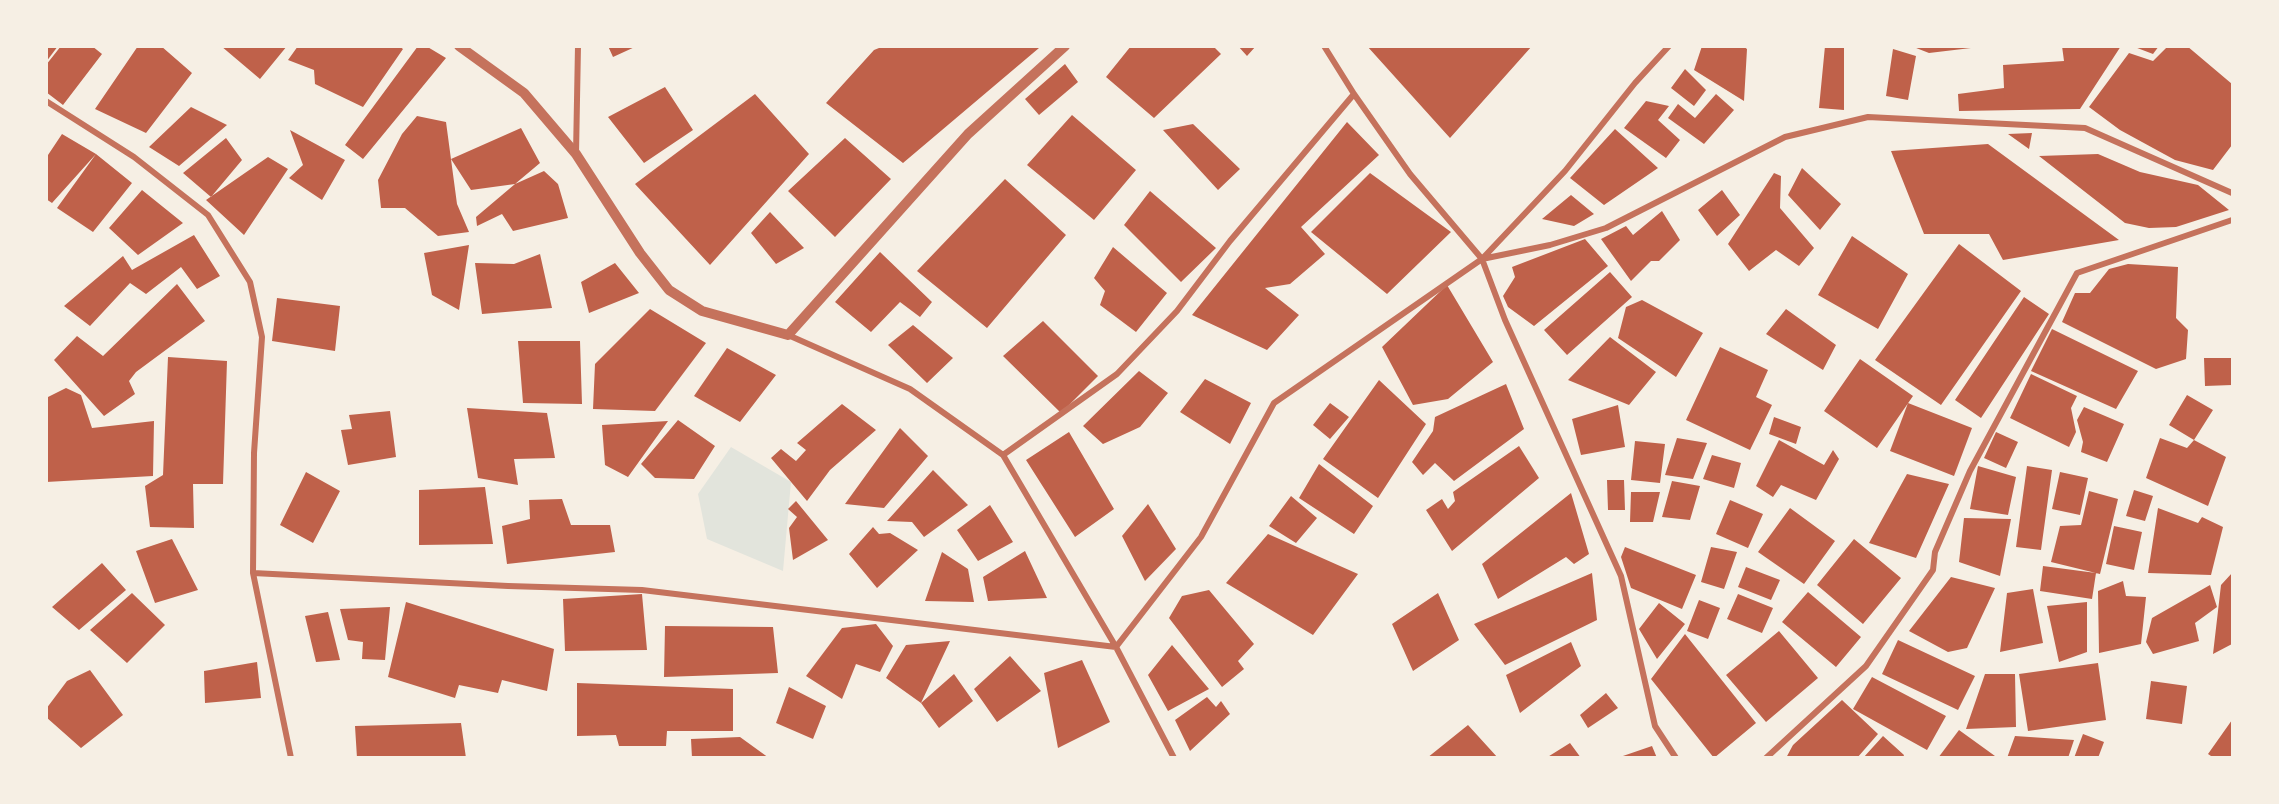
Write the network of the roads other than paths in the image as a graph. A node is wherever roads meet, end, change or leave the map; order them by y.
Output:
1 (459, 46) edge
2 (578, 46) edge
3 (1065, 46) edge
4 (1324, 46) edge
5 (1669, 46) edge
6 (1354, 94) junction
7 (46, 101) edge
8 (576, 154) junction
9 (2232, 193) edge
10 (2232, 220) edge
11 (1482, 259) junction
12 (788, 335) junction
13 (1003, 455) junction
14 (253, 573) junction
15 (1116, 647) junction
16 (291, 758) edge
17 (1174, 758) edge
18 (1676, 758) edge
19 (1766, 758) edge

1 - 8 street
2 - 8 street
3 - 12 street
4 - 6 street
5 - 11 street
6 - 11 street
6 - 13 street
7 - 14 street
8 - 12 street
9 - 11 street
10 - 19 street
11 - 15 street
11 - 18 street
12 - 13 street
13 - 15 street
14 - 15 street
14 - 16 street
15 - 17 street

